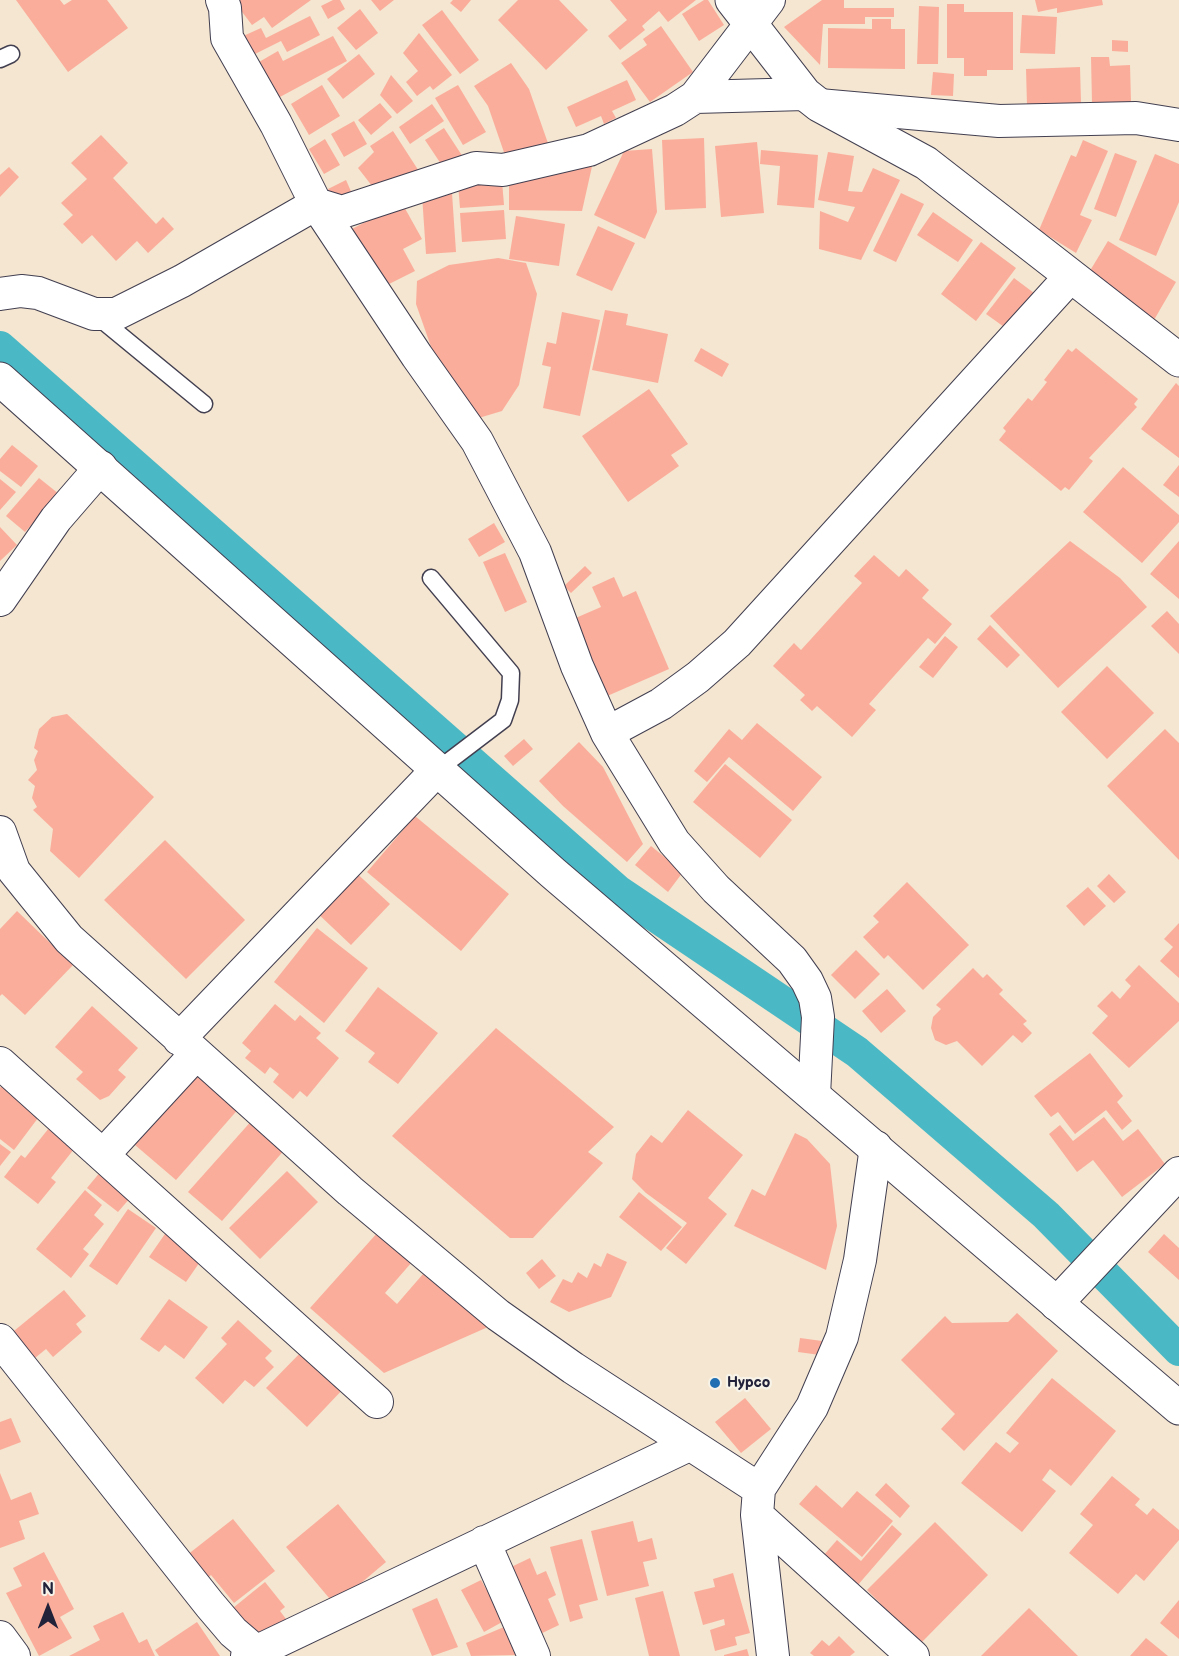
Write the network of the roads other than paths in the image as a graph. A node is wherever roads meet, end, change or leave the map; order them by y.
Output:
1 (222, 0) edge
2 (750, 8) edge
3 (695, 97) junction
4 (812, 99) junction
5 (1179, 124) edge
6 (316, 204) junction
7 (1070, 277) junction
8 (1, 294) edge
9 (94, 314) junction
10 (1179, 360) edge
11 (0, 379) edge
12 (204, 404) dead end
13 (100, 467) junction
14 (431, 578) dead end
15 (0, 600) edge
16 (607, 733) junction
17 (436, 771) junction
18 (0, 832) edge
19 (187, 1046) junction
20 (0, 1063) edge
21 (814, 1095) junction
22 (876, 1147) junction
23 (103, 1155) junction
24 (1179, 1173) edge
25 (1056, 1304) junction
26 (0, 1340) edge
27 (377, 1402) dead end
28 (1179, 1408) edge
29 (689, 1445) junction
30 (758, 1502) junction
31 (484, 1542) junction
32 (0, 1637) edge
33 (254, 1654) edge
34 (14, 1656) edge
35 (534, 1656) edge
36 (774, 1656) edge
37 (913, 1656) edge

1 - 6 street
2 - 3 street
2 - 4 street
3 - 4 street
3 - 6 street
4 - 5 street
4 - 7 street
6 - 9 street
6 - 16 street
7 - 10 street
7 - 16 street
8 - 9 street
9 - 12 lane
11 - 13 street
13 - 15 street
13 - 17 street
14 - 17 lane
16 - 21 street
17 - 19 street
17 - 21 street
18 - 19 street
19 - 23 street
19 - 29 street
20 - 23 street
21 - 22 street
22 - 25 street
22 - 30 street
23 - 27 street
24 - 25 street
25 - 28 street
26 - 33 street
29 - 30 street
29 - 31 street
30 - 36 street
30 - 37 street
31 - 33 street
31 - 35 street
32 - 34 street

